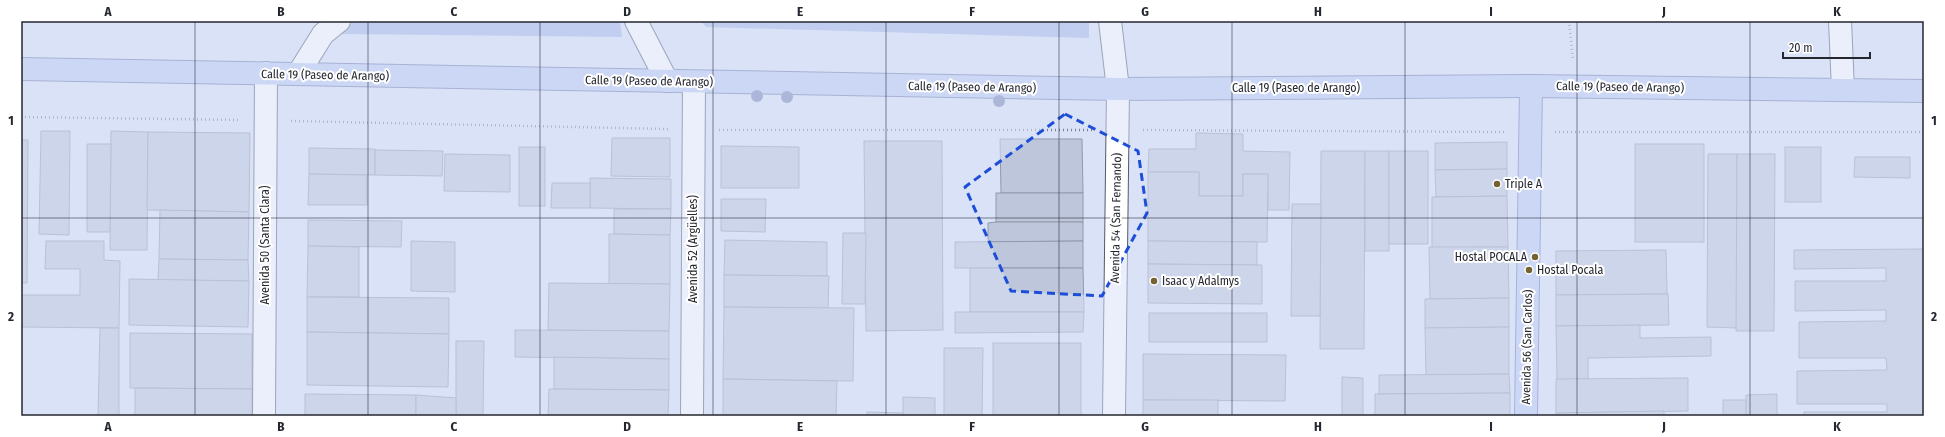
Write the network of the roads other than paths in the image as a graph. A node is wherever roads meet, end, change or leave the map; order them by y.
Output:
1 (339, 21) edge
2 (636, 21) edge
3 (1110, 21) edge
4 (1840, 21) edge
5 (21, 69) edge
6 (266, 73) junction
7 (298, 74) junction
8 (667, 81) junction
9 (694, 82) junction
10 (1530, 86) junction
11 (1118, 89) junction
12 (1843, 90) junction
13 (1924, 91) edge
14 (264, 416) edge
15 (692, 416) edge
16 (1114, 416) edge
17 (1526, 416) edge

1 - 7 street
2 - 8 street
3 - 11 street, Avenida 54 (San Fernando)
4 - 12 street
5 - 6 main road, Calle 19 (Paseo de Arango)
6 - 7 main road, Calle 19 (Paseo de Arango)
6 - 14 street, Avenida 50 (Santa Clara)
7 - 8 main road, Calle 19 (Paseo de Arango)
8 - 9 main road, Calle 19 (Paseo de Arango)
9 - 11 main road, Calle 19 (Paseo de Arango)
9 - 15 street, Avenida 52 (Argüelles)
10 - 11 main road, Calle 19 (Paseo de Arango)
10 - 12 main road, Calle 19 (Paseo de Arango)
10 - 17 main road, Avenida 56 (San Carlos)
11 - 16 street, Avenida 54 (San Fernando)
12 - 13 main road, Calle 19 (Paseo de Arango)

